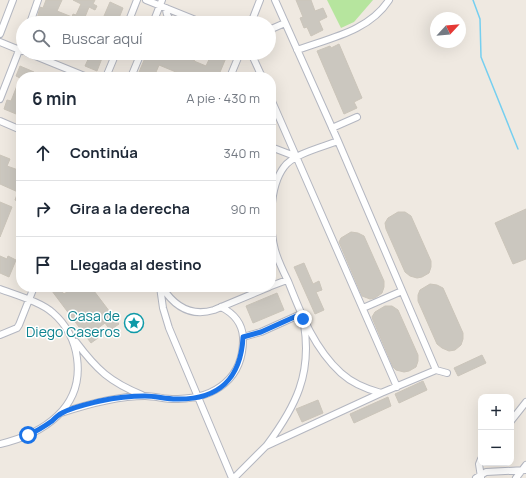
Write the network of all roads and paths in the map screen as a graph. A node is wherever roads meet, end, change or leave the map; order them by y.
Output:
1 (13, 0) edge
2 (38, 0) edge
3 (137, 0) edge
4 (146, 0) edge
5 (260, 0) edge
6 (275, 0) edge
7 (389, 0) edge
8 (163, 5) edge
9 (32, 16) edge
10 (131, 16) edge
11 (157, 16) edge
12 (168, 16) edge
13 (187, 16) edge
14 (254, 16) edge
15 (285, 23) junction
16 (276, 27) edge
17 (0, 34) edge
18 (0, 42) edge
19 (16, 48) edge
20 (297, 50) junction
21 (17, 60) edge
22 (46, 60) edge
23 (113, 60) edge
24 (138, 60) edge
25 (237, 60) edge
26 (254, 60) edge
27 (76, 72) edge
28 (108, 72) edge
29 (134, 72) edge
30 (232, 72) edge
31 (260, 72) edge
32 (0, 99) edge
33 (276, 109) edge
34 (357, 117) dead end
35 (0, 121) edge
36 (16, 128) edge
37 (332, 128) junction
38 (338, 141) junction
39 (276, 149) edge
40 (297, 157) junction
41 (276, 185) edge
42 (276, 252) edge
43 (276, 257) edge
44 (279, 260) junction
45 (287, 280) junction
46 (276, 285) edge
47 (0, 290) edge
48 (402, 291) junction
49 (32, 292) edge
50 (161, 292) edge
51 (165, 292) edge
52 (258, 292) edge
53 (29, 300) junction
54 (221, 307) junction
55 (363, 308) junction
56 (302, 317) junction
57 (0, 335) edge
58 (70, 335) junction
59 (243, 337) junction
60 (436, 370) junction
61 (447, 373) dead end
62 (397, 387) junction
63 (381, 394) junction
64 (145, 396) junction
65 (198, 397) junction
66 (526, 402) edge
67 (61, 413) junction
68 (514, 417) edge
69 (0, 444) edge
70 (266, 446) junction
71 (479, 466) edge
72 (525, 468) edge
73 (479, 477) edge
74 (233, 478) edge
75 (516, 478) edge

1 - 17 street
2 - 9 street
3 - 10 street
4 - 8 street
5 - 14 street
6 - 15 street
7 - 20 street
8 - 11 street
8 - 12 street
8 - 13 street
15 - 16 street
15 - 20 street
18 - 19 street
20 - 37 street
21 - 32 street
22 - 27 street
23 - 28 street
24 - 29 street
25 - 30 street
26 - 31 street
33 - 40 street
34 - 37 street
35 - 36 street
37 - 38 street
38 - 40 street
38 - 48 street
39 - 40 street
40 - 41 street
40 - 55 street
42 - 44 street
43 - 44 street
44 - 45 street
45 - 46 street
45 - 56 street
47 - 53 street
48 - 55 street
48 - 60 street
49 - 53 street
50 - 65 street
51 - 54 street
52 - 54 street
53 - 57 street
53 - 58 street
54 - 59 street
55 - 62 street
56 - 59 street
56 - 63 street
56 - 70 street
58 - 64 street
58 - 67 street
59 - 65 street
60 - 61 street
60 - 62 street
62 - 63 street
63 - 70 street
64 - 65 street
64 - 67 street
65 - 74 street
66 - 68 street
67 - 69 street
70 - 74 street
71 - 73 street
72 - 73 street
72 - 75 street

